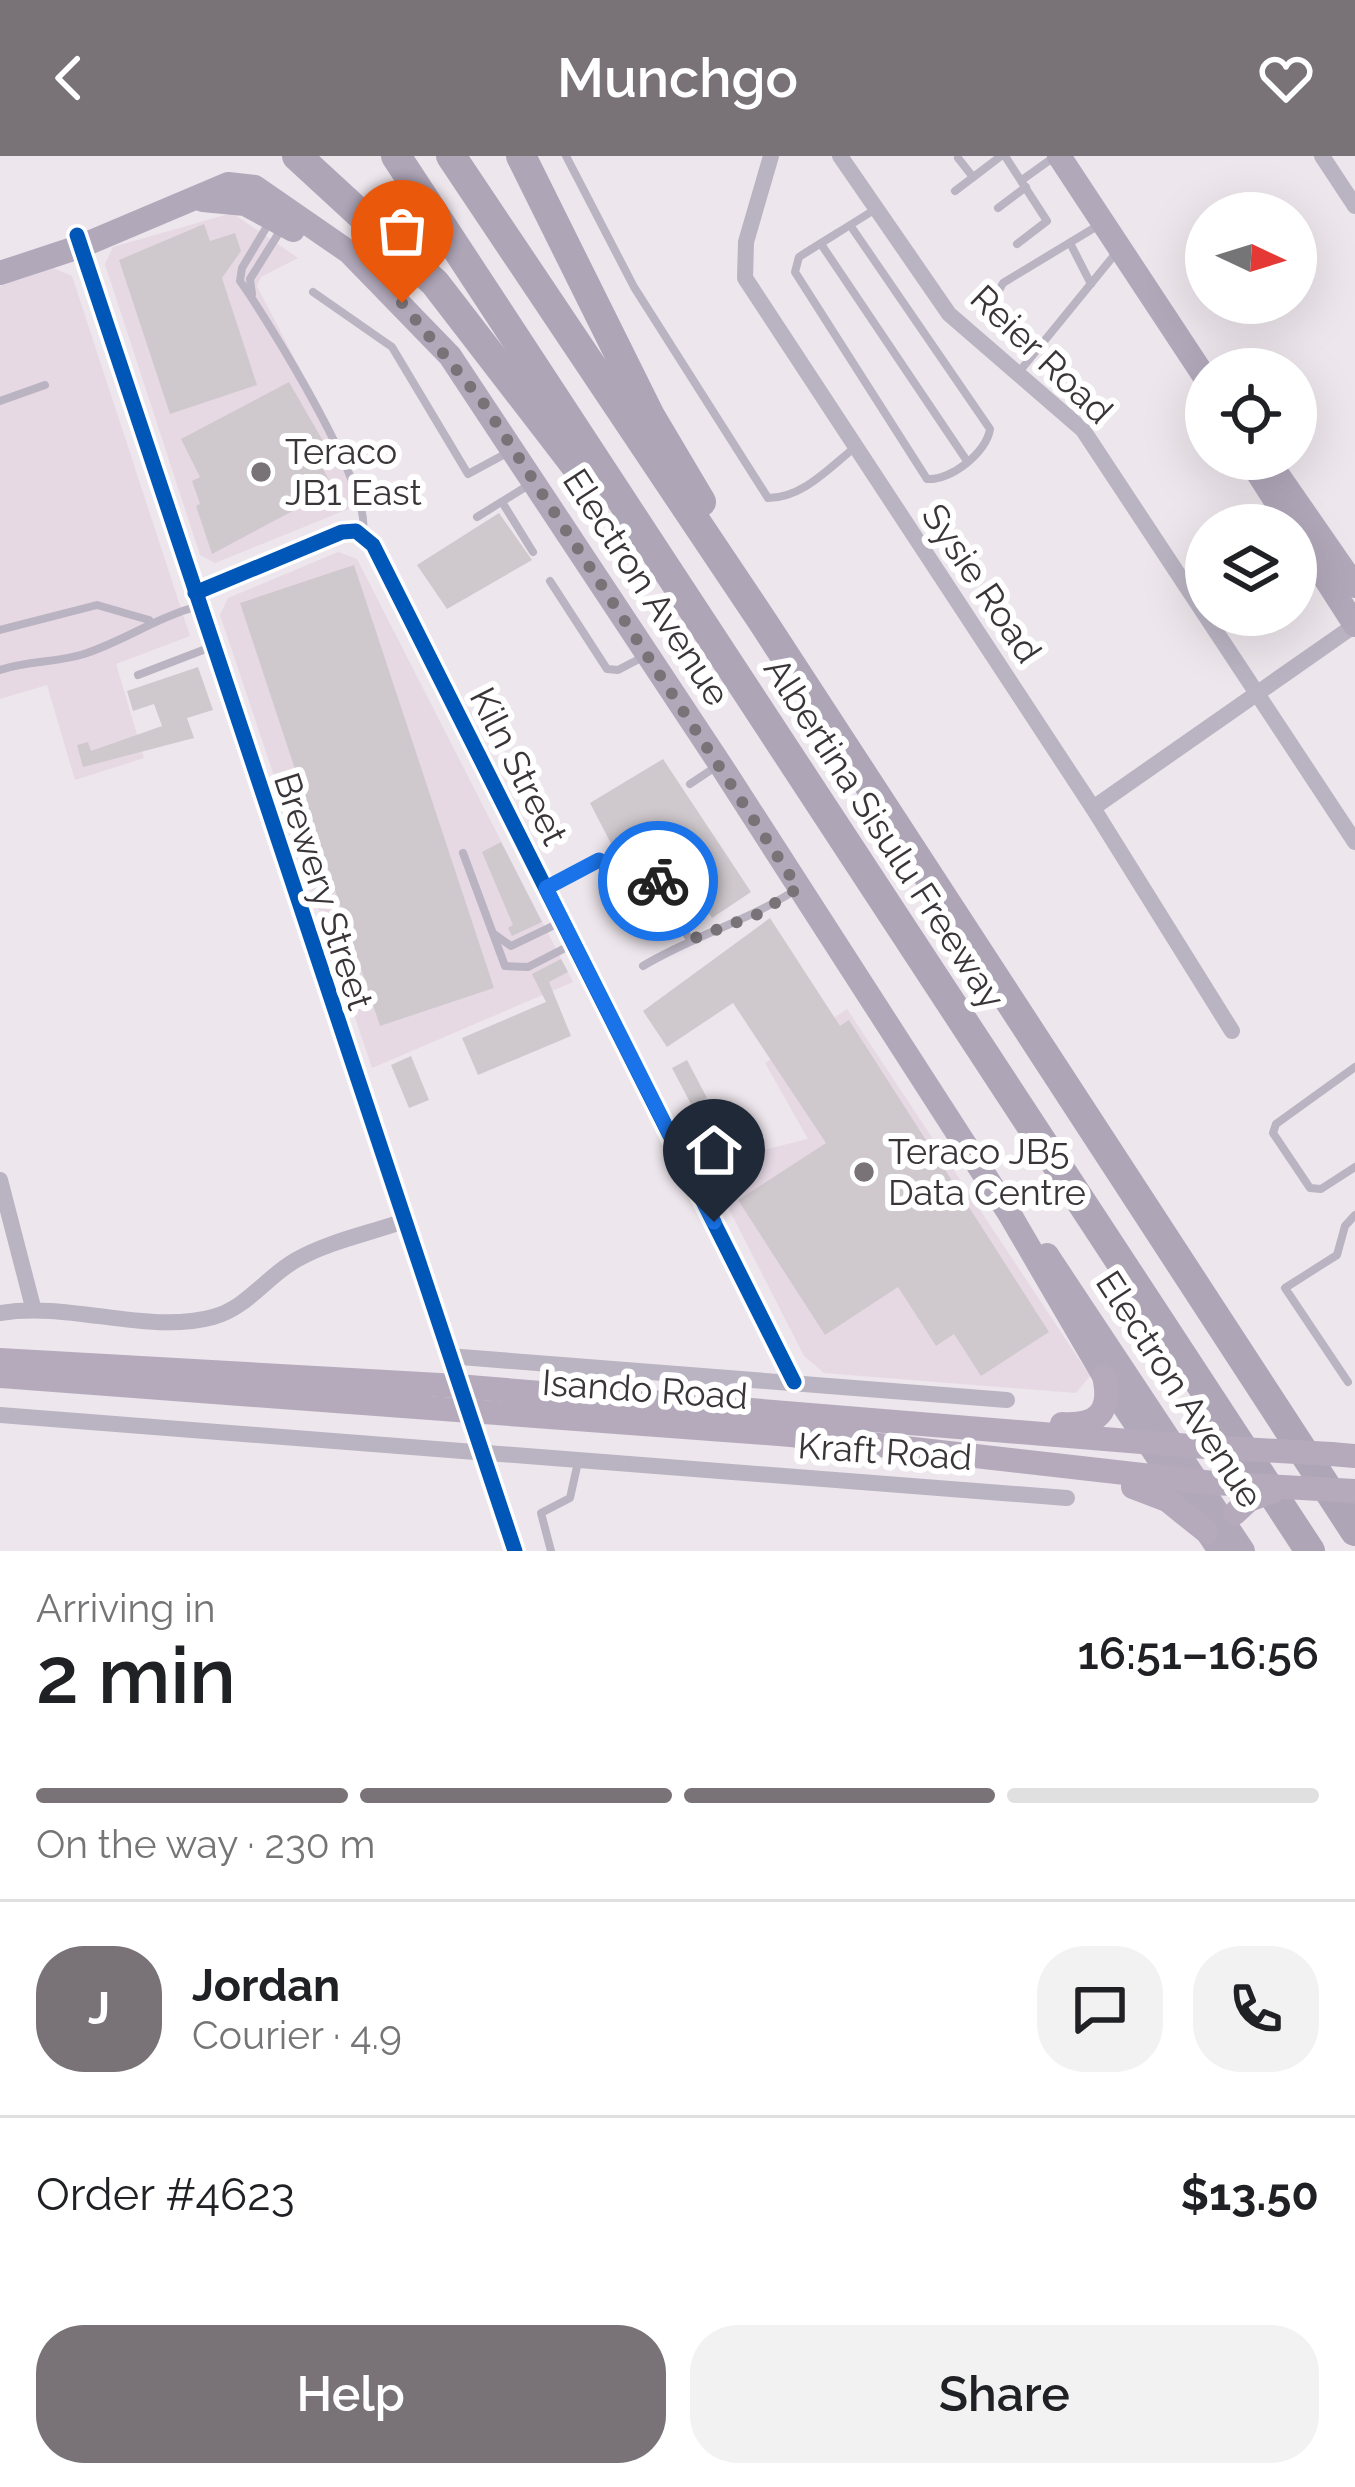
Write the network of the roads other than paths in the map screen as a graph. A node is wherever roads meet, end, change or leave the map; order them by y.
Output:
1 (297, 156) edge
2 (396, 156) edge
3 (451, 156) edge
4 (521, 156) edge
5 (566, 156) edge
6 (771, 156) edge
7 (840, 156) edge
8 (1003, 156) edge
9 (1058, 156) edge
10 (1322, 156) edge
11 (958, 158) edge
12 (973, 177) junction
13 (1024, 183) junction
14 (955, 190) dead end
15 (1355, 206) edge
16 (998, 208) dead end
17 (874, 210) junction
18 (279, 215) junction
19 (1103, 223) junction
20 (850, 225) junction
21 (78, 242) junction
22 (1070, 243) junction
23 (821, 244) junction
24 (1017, 244) dead end
25 (1120, 249) junction
26 (0, 257) edge
27 (0, 273) edge
28 (1091, 284) junction
29 (313, 292) dead end
30 (1040, 346) junction
31 (1185, 348) edge
32 (1018, 373) junction
33 (45, 385) dead end
34 (0, 401) edge
35 (513, 449) junction
36 (853, 449) junction
37 (967, 461) junction
38 (1282, 480) edge
39 (534, 482) junction
40 (502, 502) junction
41 (477, 517) dead end
42 (362, 534) junction
43 (533, 552) dead end
44 (1317, 566) edge
45 (550, 581) dead end
46 (675, 584) junction
47 (1355, 586) edge
48 (197, 599) junction
49 (149, 620) junction
50 (763, 622) junction
51 (1355, 625) edge
52 (0, 630) edge
53 (212, 647) junction
54 (648, 654) junction
55 (0, 670) edge
56 (138, 675) dead end
57 (1257, 693) junction
58 (720, 764) junction
59 (690, 784) dead end
60 (1093, 808) junction
61 (1355, 842) edge
62 (463, 853) dead end
63 (546, 888) junction
64 (798, 888) junction
65 (563, 921) junction
66 (489, 928) junction
67 (690, 940) junction
68 (574, 943) junction
69 (643, 966) dead end
70 (1232, 1031) dead end
71 (1355, 1067) edge
72 (1355, 1167) edge
73 (0, 1180) edge
74 (1010, 1213) junction
75 (1355, 1215) edge
76 (401, 1222) junction
77 (33, 1307) junction
78 (0, 1313) edge
79 (448, 1356) junction
80 (0, 1360) edge
81 (0, 1376) edge
82 (1104, 1376) junction
83 (794, 1382) junction
84 (1348, 1382) dead end
85 (457, 1386) junction
86 (1007, 1400) dead end
87 (466, 1412) junction
88 (0, 1415) edge
89 (1019, 1430) junction
90 (1171, 1444) junction
91 (482, 1453) junction
92 (1343, 1455) edge
93 (578, 1460) junction
94 (1091, 1472) junction
95 (1172, 1481) junction
96 (1206, 1483) junction
97 (1286, 1487) junction
98 (1355, 1491) edge
99 (1067, 1498) dead end
100 (1222, 1531) edge
101 (1355, 1531) edge
102 (515, 1551) edge
103 (551, 1551) edge
104 (1243, 1551) edge
105 (1310, 1551) edge

1 - 46 highway
2 - 46 highway, Albertina Sisulu Freeway
3 - 50 highway, Albertina Sisulu Freeway
4 - 50 highway
5 - 36 lane
6 - 36 street, Sysie Road
7 - 17 street, Reier Road
8 - 12 lane
8 - 13 lane
9 - 13 lane
9 - 19 main road
10 - 15 street
11 - 12 lane
12 - 14 lane
13 - 16 lane
13 - 24 lane
17 - 20 lane
17 - 32 street, Reier Road
18 - 21 main road, Electron Avenue
18 - 35 main road, Electron Avenue
18 - 42 lane
19 - 22 lane
19 - 25 main road
20 - 23 lane
20 - 37 lane
21 - 26 main road, Electron Avenue
21 - 27 main road, Electron Avenue
21 - 48 street, Brewery Street
22 - 28 lane
22 - 30 lane
23 - 37 lane
23 - 37 lane
25 - 28 lane
25 - 31 main road
28 - 30 lane
29 - 35 lane
30 - 32 lane
32 - 57 street, Reier Road
33 - 34 lane
35 - 39 main road, Electron Avenue
36 - 60 street, Sysie Road
38 - 47 main road
39 - 40 lane
39 - 54 main road, Electron Avenue
40 - 41 lane
40 - 43 lane
42 - 48 street
42 - 63 street, Kiln Street
44 - 51 main road
45 - 54 lane
46 - 105 highway, Albertina Sisulu Freeway
48 - 49 lane
48 - 53 street, Brewery Street
49 - 52 lane
49 - 55 lane
50 - 101 highway, Albertina Sisulu Freeway
51 - 57 street
53 - 56 lane
53 - 76 street, Brewery Street
54 - 58 main road, Electron Avenue
57 - 60 street
57 - 61 street, Reier Road
58 - 59 lane
58 - 64 main road, Electron Avenue
60 - 70 street, Sysie Road
62 - 66 lane
63 - 65 street, Kiln Street
63 - 67 lane
64 - 67 lane
64 - 74 main road, Electron Avenue
65 - 66 lane
65 - 68 street, Kiln Street
66 - 68 lane
67 - 69 lane
68 - 83 street, Kiln Street
71 - 72 lane
73 - 77 street
74 - 82 main road, Electron Avenue
74 - 90 main road, Electron Avenue
75 - 84 lane
76 - 77 street
76 - 79 street, Brewery Street
77 - 78 street
79 - 83 street
79 - 85 street, Brewery Street
80 - 85 main road, Isando Road
81 - 87 main road, Isando Road
82 - 89 main road
82 - 90 main road, Electron Avenue
83 - 86 street
85 - 87 street, Brewery Street
85 - 89 main road, Isando Road
87 - 91 street, Brewery Street
87 - 94 main road, Isando Road
88 - 91 street
89 - 90 main road, Isando Road
90 - 92 main road, Isando Road, bridge
90 - 95 main road, Electron Avenue
90 - 96 main road, Electron Avenue
91 - 93 street, Kraft Road
91 - 102 street, Brewery Street
93 - 99 street, Kraft Road
93 - 103 lane
94 - 95 main road, Isando Road
94 - 100 main road
95 - 96 main road, Isando Road
95 - 100 main road, Electron Avenue
96 - 97 main road, Isando Road, bridge
96 - 100 main road, Electron Avenue
97 - 98 main road, Isando Road, bridge
97 - 100 main road, bridge
100 - 104 main road, Electron Avenue

